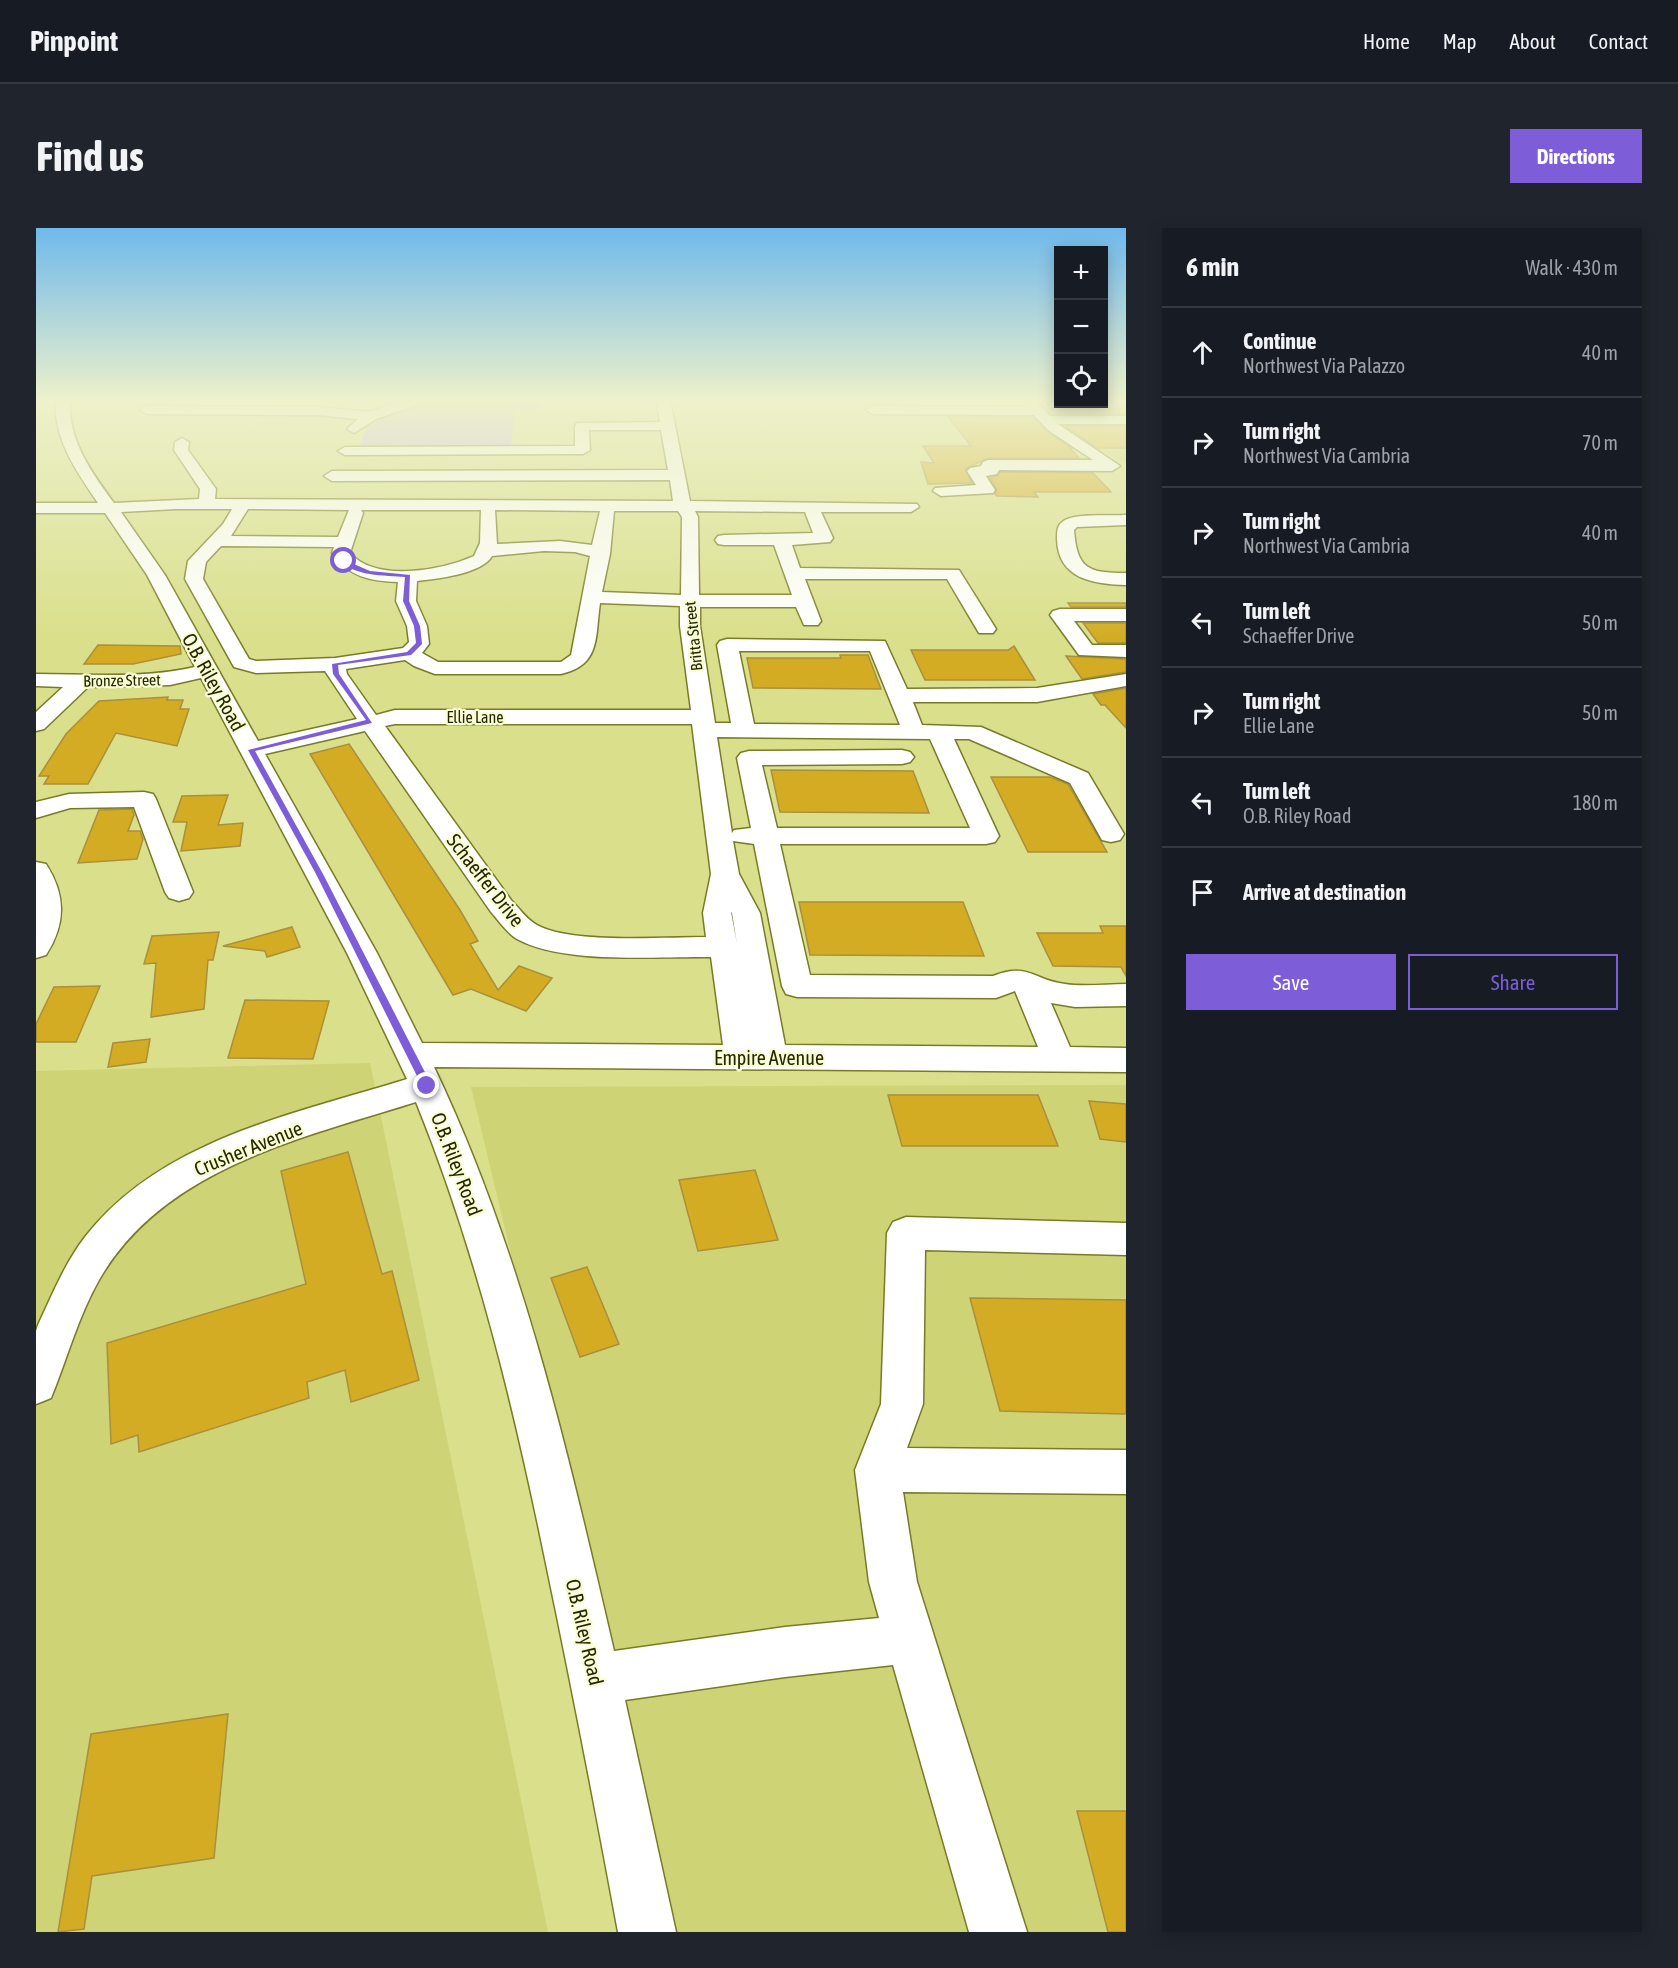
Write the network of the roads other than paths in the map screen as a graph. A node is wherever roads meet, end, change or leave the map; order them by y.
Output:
1 (91, 480) edge
2 (201, 480) edge
3 (330, 480) edge
4 (677, 480) edge
5 (980, 480) edge
6 (941, 490) dead end
7 (204, 504) junction
8 (243, 504) junction
9 (319, 505) junction
10 (682, 505) junction
11 (811, 507) junction
12 (911, 507) dead end
13 (36, 508) edge
14 (73, 508) junction
15 (109, 508) junction
16 (488, 512) dead end
17 (355, 513) dead end
18 (607, 513) dead end
19 (1125, 521) edge
20 (65, 526) dead end
21 (724, 540) dead end
22 (781, 540) junction
23 (219, 541) junction
24 (344, 542) junction
25 (486, 550) junction
26 (601, 554) junction
27 (794, 573) junction
28 (408, 576) junction
29 (1126, 579) edge
30 (593, 597) junction
31 (689, 601) junction
32 (804, 601) junction
33 (1126, 615) edge
34 (813, 627) dead end
35 (986, 629) dead end
36 (1126, 651) edge
37 (409, 653) junction
38 (335, 664) junction
39 (207, 670) junction
40 (36, 680) edge
41 (1126, 680) edge
42 (82, 681) junction
43 (900, 696) junction
44 (370, 722) junction
45 (36, 724) edge
46 (703, 724) junction
47 (744, 731) junction
48 (927, 732) junction
49 (251, 750) junction
50 (902, 758) dead end
51 (36, 810) edge
52 (1111, 834) dead end
53 (720, 836) junction
54 (765, 836) junction
55 (36, 870) edge
56 (725, 874) junction
57 (179, 892) dead end
58 (724, 947) junction
59 (36, 948) edge
60 (1026, 981) junction
61 (1126, 995) edge
62 (756, 1057) junction
63 (1059, 1059) junction
64 (1126, 1060) edge
65 (420, 1071) junction
66 (1126, 1239) edge
67 (36, 1384) edge
68 (877, 1470) junction
69 (1126, 1472) edge
70 (910, 1639) junction
71 (596, 1679) junction
72 (647, 1932) edge
73 (998, 1932) edge

1 - 15 street, O.B. Riley Road
2 - 7 street
3 - 9 street
4 - 10 street, Britta Street
5 - 6 street
7 - 8 street
7 - 15 street
8 - 9 street
8 - 23 street
9 - 10 street
10 - 11 street
10 - 31 street, Britta Street
11 - 12 street
11 - 22 street
13 - 14 street
14 - 15 street
14 - 20 street
15 - 39 street, O.B. Riley Road
16 - 25 street
17 - 24 street
18 - 26 street
19 - 29 street
21 - 22 street
22 - 27 street
23 - 24 street
23 - 38 street
24 - 28 street
25 - 26 street
25 - 28 street
26 - 30 street
27 - 32 street
27 - 35 street
28 - 37 street
30 - 31 street
30 - 37 street
31 - 32 street
31 - 46 street, Britta Street
32 - 34 street
33 - 36 street
37 - 38 street
38 - 44 street, Schaeffer Drive
39 - 42 street, Bronze Street
39 - 49 street, O.B. Riley Road
40 - 42 street, Bronze Street
41 - 43 street
42 - 45 street
43 - 47 street
43 - 48 street
44 - 46 street, Ellie Lane
44 - 49 street, Ellie Lane
44 - 58 street, Schaeffer Drive
46 - 47 street, Ellie Lane
46 - 53 street, Britta Street
47 - 48 street, Ellie Lane
48 - 52 street, Ellie Lane
48 - 54 street
49 - 65 street, O.B. Riley Road
50 - 54 street
51 - 57 street
53 - 54 street
53 - 56 street, Britta Street
54 - 60 street
55 - 59 street
56 - 58 street, Britta Street
56 - 62 street, Britta Street
58 - 62 street, Britta Street
60 - 61 street
60 - 63 street
62 - 63 street, Empire Avenue
62 - 65 street, Empire Avenue
63 - 64 street, Empire Avenue
65 - 67 street, Crusher Avenue
65 - 71 street, O.B. Riley Road
66 - 68 street
68 - 69 street
68 - 70 street
70 - 71 street
70 - 73 street
71 - 72 street, O.B. Riley Road

